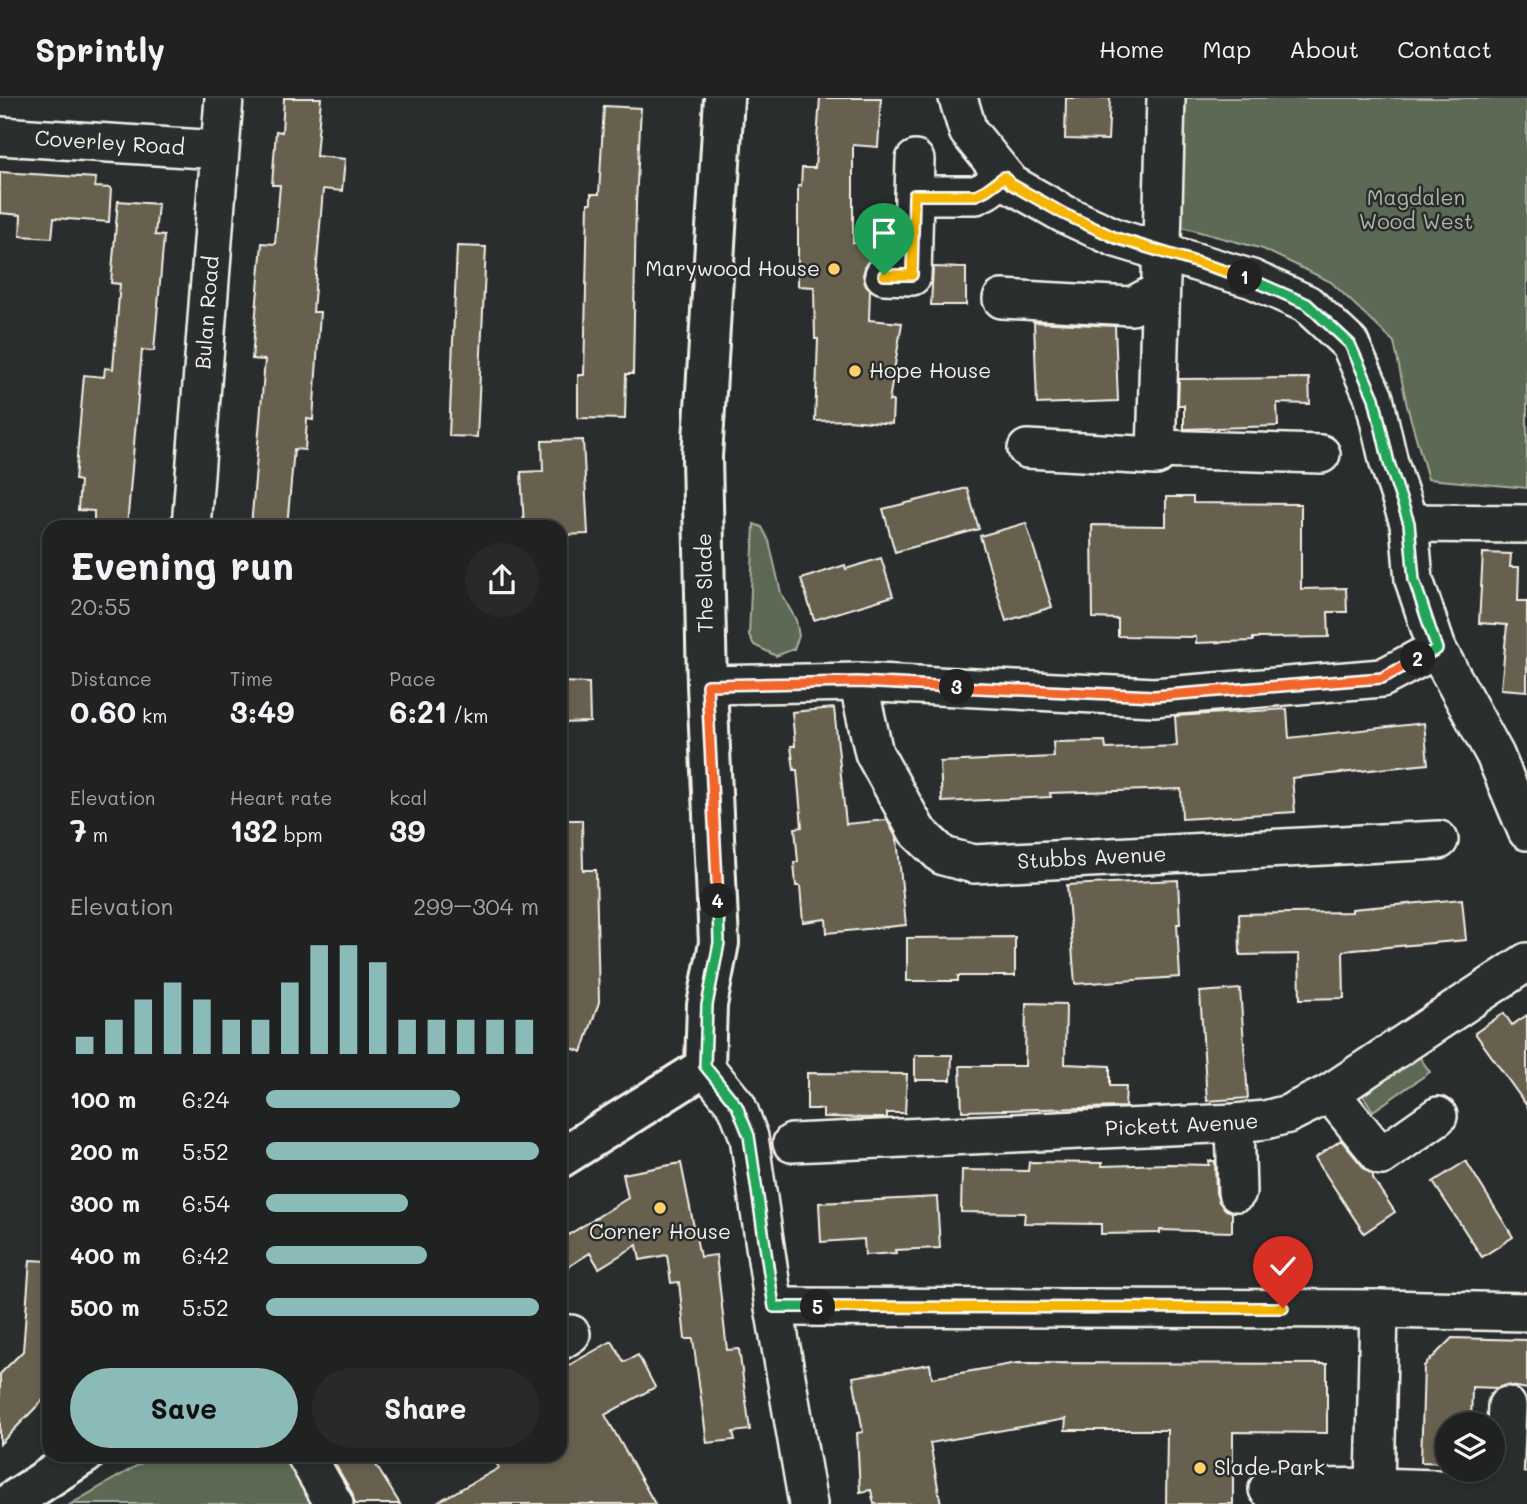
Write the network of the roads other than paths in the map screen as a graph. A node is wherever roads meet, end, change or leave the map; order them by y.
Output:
1 (224, 98) edge
2 (724, 98) edge
3 (958, 98) edge
4 (1166, 98) edge
5 (0, 136) edge
6 (219, 150) junction
7 (1004, 177) junction
8 (1162, 254) junction
9 (884, 275) dead end
10 (1160, 291) junction
11 (1002, 299) dead end
12 (1027, 449) dead end
13 (1156, 449) junction
14 (1321, 454) dead end
15 (192, 520) edge
16 (1409, 523) junction
17 (1527, 524) edge
18 (1437, 649) junction
19 (858, 682) junction
20 (707, 685) junction
21 (1527, 831) edge
22 (1439, 840) dead end
23 (1527, 962) edge
24 (705, 1066) junction
25 (1330, 1093) junction
26 (1438, 1116) dead end
27 (1235, 1123) junction
28 (792, 1143) dead end
29 (567, 1154) edge
30 (1237, 1192) dead end
31 (774, 1307) junction
32 (1379, 1308) junction
33 (1527, 1312) edge
34 (1507, 1406) dead end
35 (73, 1462) edge
36 (310, 1462) edge
37 (1268, 1489) dead end
38 (1375, 1495) edge
39 (1511, 1496) edge
40 (8, 1504) edge
41 (334, 1504) edge
42 (808, 1504) edge

1 - 6 street, Bulan Road
2 - 20 main road, The Slade
3 - 7 street
4 - 8 street
5 - 6 street, Coverley Road
6 - 15 street, Bulan Road
7 - 8 street
7 - 9 street
8 - 10 street
8 - 16 street
10 - 11 street
10 - 13 street
12 - 13 street
13 - 14 street
16 - 17 street
16 - 18 street
18 - 19 street
18 - 21 street
19 - 20 street
19 - 22 street, Stubbs Avenue
20 - 24 main road, The Slade
23 - 25 street, Pickett Avenue
24 - 29 main road
24 - 31 street
25 - 26 street
25 - 27 street, Pickett Avenue
27 - 28 street, Pickett Avenue
27 - 30 street
31 - 32 street
31 - 42 street
32 - 33 street
32 - 38 street
34 - 39 street
35 - 40 main road
36 - 41 street
37 - 38 street
38 - 39 street

